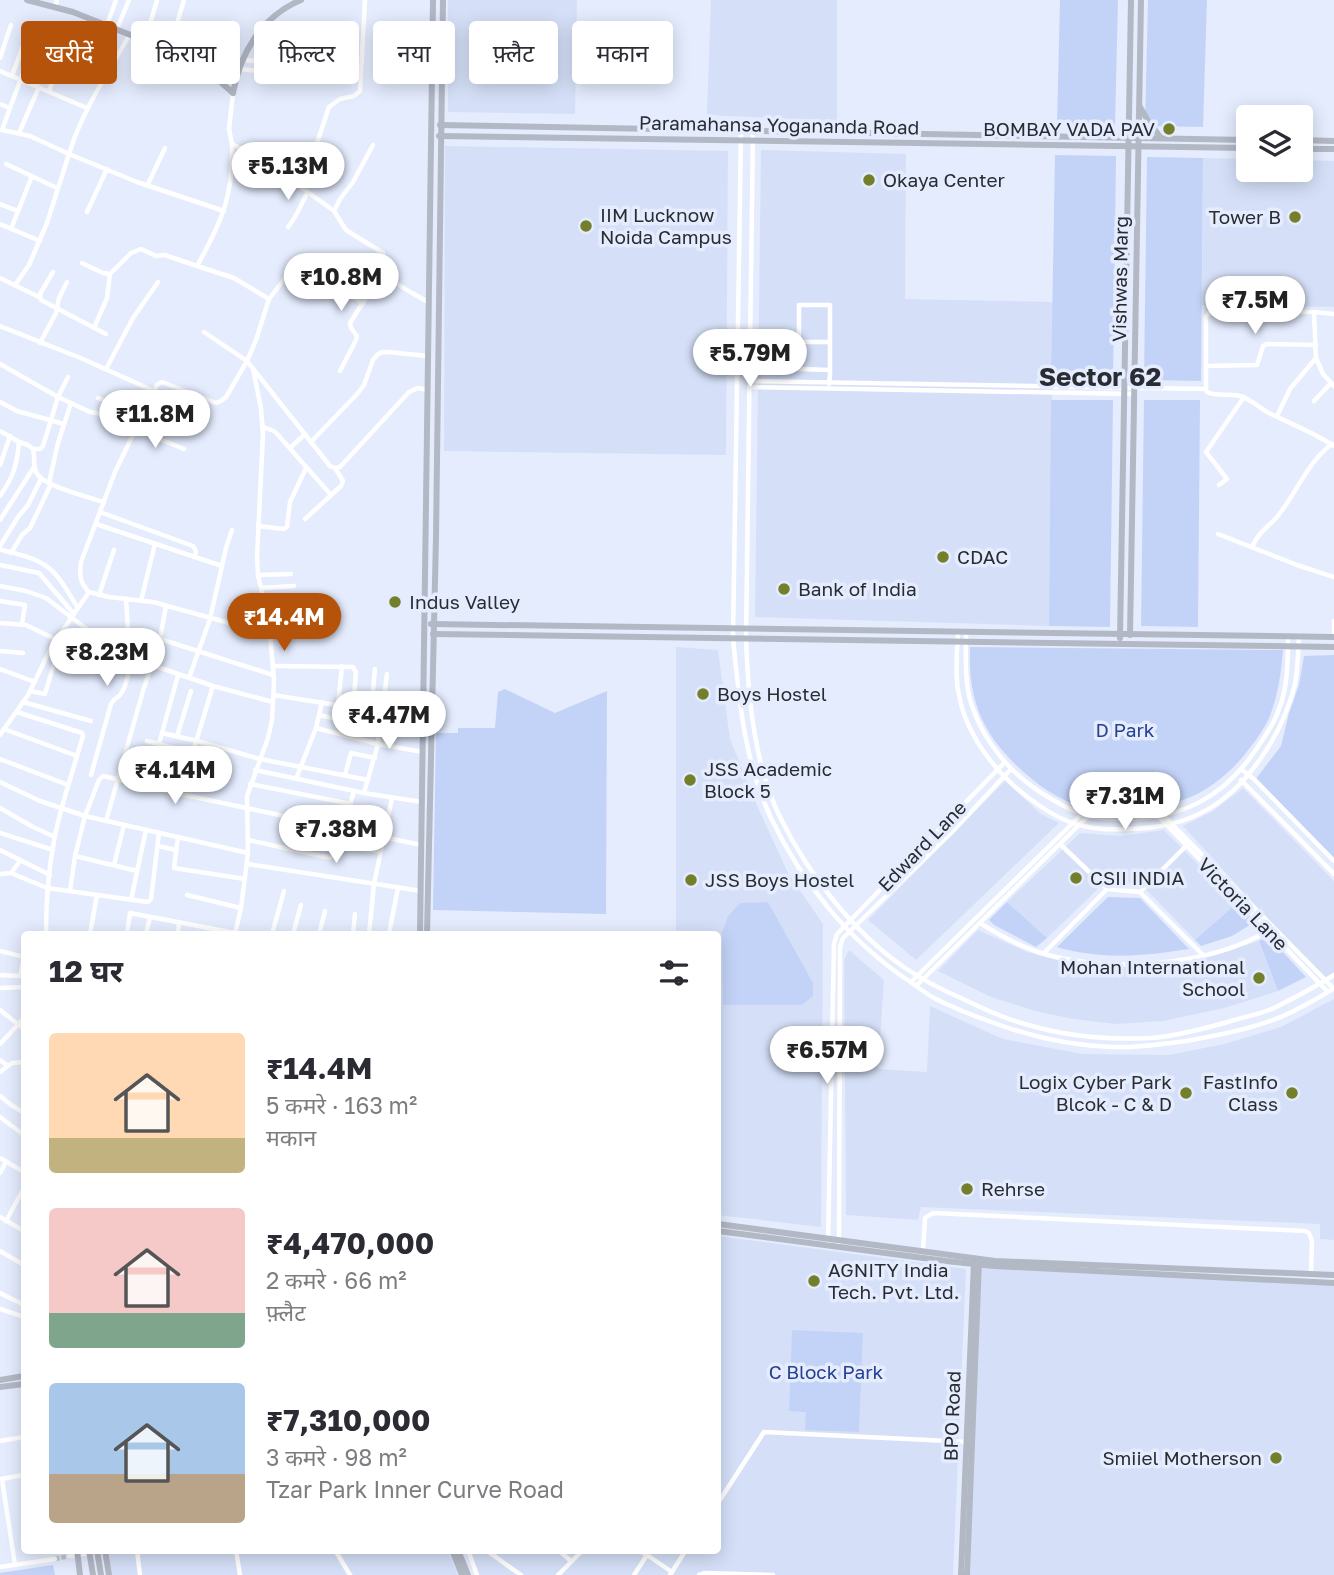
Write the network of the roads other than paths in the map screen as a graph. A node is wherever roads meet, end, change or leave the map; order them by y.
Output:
1 (27, 0) edge
2 (116, 0) edge
3 (129, 0) edge
4 (157, 0) edge
5 (184, 0) edge
6 (301, 0) edge
7 (366, 0) edge
8 (433, 0) edge
9 (443, 0) edge
10 (1130, 0) edge
11 (1141, 0) edge
12 (292, 2) edge
13 (56, 4) edge
14 (97, 21) edge
15 (108, 21) edge
16 (151, 21) edge
17 (178, 21) edge
18 (11, 25) dead end
19 (117, 29) joint
20 (130, 34) joint
21 (21, 51) edge
22 (0, 58) edge
23 (244, 60) junction
24 (254, 61) edge
25 (240, 69) joint
26 (254, 70) edge
27 (0, 71) edge
28 (12, 76) junction
29 (21, 79) joint
30 (33, 84) edge
31 (52, 84) edge
32 (222, 84) edge
33 (236, 84) edge
34 (38, 86) junction
35 (49, 91) junction
36 (233, 93) junction
37 (0, 104) edge
38 (1139, 105) junction
39 (9, 108) junction
40 (87, 108) junction
41 (431, 125) junction
42 (441, 125) junction
43 (1, 131) edge
44 (741, 131) junction
45 (753, 131) junction
46 (19, 133) junction
47 (430, 135) junction
48 (441, 136) junction
49 (1128, 138) junction
50 (1139, 138) junction
51 (1161, 138) junction
52 (1236, 139) edge
53 (741, 140) junction
54 (753, 140) junction
55 (1313, 140) edge
56 (1334, 141) edge
57 (232, 144) junction
58 (373, 145) dead end
59 (1128, 146) junction
60 (1139, 146) junction
61 (165, 148) dead end
62 (1236, 148) edge
63 (1313, 149) edge
64 (1334, 149) edge
65 (69, 154) junction
66 (6, 164) dead end
67 (107, 169) junction
68 (32, 176) junction
69 (294, 182) junction
70 (147, 186) junction
71 (57, 188) junction
72 (308, 192) junction
73 (0, 204) edge
74 (18, 211) junction
75 (224, 211) junction
76 (334, 211) junction
77 (87, 212) dead end
78 (0, 224) edge
79 (288, 227) dead end
80 (11, 229) junction
81 (40, 242) junction
82 (82, 263) dead end
83 (197, 266) junction
84 (53, 272) dead end
85 (382, 272) junction
86 (110, 274) junction
87 (0, 278) edge
88 (67, 282) dead end
89 (158, 282) dead end
90 (15, 285) junction
91 (39, 297) junction
92 (269, 299) junction
93 (363, 303) junction
94 (429, 303) junction
95 (439, 303) junction
96 (58, 308) junction
97 (1314, 312) junction
98 (1334, 314) edge
99 (0, 326) edge
100 (94, 328) junction
101 (204, 332) dead end
102 (106, 334) dead end
103 (799, 342) junction
104 (830, 342) junction
105 (40, 343) junction
106 (1316, 345) junction
107 (428, 356) junction
108 (1316, 358) junction
109 (247, 361) junction
110 (0, 364) edge
111 (1206, 366) junction
112 (106, 369) junction
113 (253, 369) junction
114 (830, 370) junction
115 (340, 371) dead end
116 (68, 377) dead end
117 (922, 383) junction
118 (749, 384) junction
119 (996, 384) junction
120 (829, 385) junction
121 (1042, 385) junction
122 (1332, 385) edge
123 (1206, 388) junction
124 (428, 390) junction
125 (922, 390) junction
126 (1124, 390) junction
127 (1134, 390) junction
128 (154, 391) junction
129 (996, 391) junction
130 (1042, 392) junction
131 (58, 397) junction
132 (1244, 397) junction
133 (97, 398) dead end
134 (1314, 401) dead end
135 (0, 402) edge
136 (71, 403) junction
137 (142, 415) junction
138 (1277, 416) junction
139 (50, 421) junction
140 (64, 424) junction
141 (262, 427) junction
142 (136, 428) junction
143 (0, 431) edge
144 (185, 432) dead end
145 (304, 434) junction
146 (9, 436) junction
147 (19, 442) junction
148 (311, 442) junction
149 (1333, 445) edge
150 (290, 448) junction
151 (33, 449) junction
152 (184, 449) dead end
153 (0, 465) edge
154 (34, 467) junction
155 (306, 468) junction
156 (335, 468) junction
157 (41, 479) junction
158 (50, 484) junction
159 (1219, 485) dead end
160 (1, 493) edge
161 (331, 495) junction
162 (104, 502) junction
163 (100, 512) junction
164 (305, 519) dead end
165 (0, 520) edge
166 (96, 524) junction
167 (258, 526) junction
168 (232, 530) dead end
169 (1218, 534) dead end
170 (155, 544) junction
171 (0, 547) edge
172 (1252, 547) junction
173 (114, 550) dead end
174 (11, 553) junction
175 (195, 557) junction
176 (0, 565) edge
177 (222, 566) junction
178 (290, 574) dead end
179 (258, 575) junction
180 (1334, 577) edge
181 (0, 586) edge
182 (294, 586) dead end
183 (262, 588) junction
184 (89, 592) junction
185 (100, 595) junction
186 (127, 599) junction
187 (0, 601) edge
188 (141, 601) junction
189 (166, 606) junction
190 (78, 608) junction
191 (72, 617) junction
192 (210, 619) junction
193 (1334, 621) edge
194 (269, 622) junction
195 (0, 623) edge
196 (22, 624) junction
197 (425, 624) junction
198 (434, 624) junction
199 (733, 628) junction
200 (746, 629) junction
201 (962, 632) junction
202 (425, 634) junction
203 (434, 634) junction
204 (1120, 634) junction
205 (1130, 634) junction
206 (1288, 636) junction
207 (1299, 636) junction
208 (1334, 637) edge
209 (733, 638) junction
210 (746, 638) junction
211 (160, 639) junction
212 (57, 640) junction
213 (957, 641) junction
214 (966, 641) junction
215 (1120, 643) junction
216 (1130, 643) junction
217 (1288, 646) junction
218 (1299, 646) junction
219 (1334, 646) edge
220 (0, 652) edge
221 (199, 652) junction
222 (23, 653) dead end
223 (54, 664) dead end
224 (131, 665) junction
225 (152, 665) junction
226 (272, 666) junction
227 (342, 666) junction
228 (0, 669) edge
229 (375, 669) dead end
230 (387, 674) dead end
231 (178, 675) junction
232 (273, 675) junction
233 (189, 678) junction
234 (35, 682) junction
235 (213, 686) junction
236 (30, 691) junction
237 (191, 691) dead end
238 (273, 695) junction
239 (23, 702) junction
240 (273, 702) junction
241 (322, 702) junction
242 (338, 705) junction
243 (353, 708) junction
244 (17, 712) junction
245 (371, 712) junction
246 (319, 715) junction
247 (383, 715) junction
248 (91, 721) dead end
249 (316, 728) junction
250 (4, 729) junction
251 (381, 729) junction
252 (162, 733) junction
253 (0, 735) edge
254 (177, 736) junction
255 (147, 741) dead end
256 (197, 741) junction
257 (159, 744) junction
258 (378, 744) junction
259 (423, 752) junction
260 (193, 753) junction
261 (77, 756) junction
262 (375, 758) junction
263 (0, 759) edge
264 (260, 759) junction
265 (1005, 762) junction
266 (302, 767) junction
267 (998, 769) junction
268 (1011, 769) junction
269 (1241, 769) junction
270 (255, 770) junction
271 (91, 775) dead end
272 (345, 775) junction
273 (1236, 775) junction
274 (1248, 775) junction
275 (1004, 776) junction
276 (296, 779) junction
277 (117, 780) junction
278 (368, 780) junction
279 (1243, 781) junction
280 (0, 782) edge
281 (250, 784) junction
282 (68, 785) junction
283 (354, 791) junction
284 (364, 793) junction
285 (180, 794) junction
286 (392, 798) junction
287 (422, 802) junction
288 (351, 804) junction
289 (0, 808) edge
290 (61, 808) junction
291 (246, 808) junction
292 (1085, 815) junction
293 (85, 816) junction
294 (1161, 816) junction
295 (1122, 819) junction
296 (106, 821) junction
297 (1072, 823) junction
298 (124, 825) junction
299 (1079, 825) junction
300 (1170, 825) junction
301 (343, 829) junction
302 (146, 830) junction
303 (1122, 830) junction
304 (0, 833) edge
305 (159, 833) junction
306 (55, 837) junction
307 (178, 837) junction
308 (384, 838) junction
309 (248, 840) junction
310 (1060, 844) junction
311 (421, 845) junction
312 (158, 846) junction
313 (1186, 846) junction
314 (0, 850) edge
315 (53, 850) junction
316 (176, 850) junction
317 (381, 851) junction
318 (248, 853) junction
319 (75, 856) junction
320 (20, 861) junction
321 (1334, 861) edge
322 (247, 864) junction
323 (114, 865) junction
324 (138, 870) junction
325 (11, 873) junction
326 (0, 874) edge
327 (1334, 874) edge
328 (50, 875) junction
329 (245, 878) junction
330 (374, 884) junction
331 (398, 887) junction
332 (47, 888) junction
333 (1107, 889) junction
334 (70, 891) junction
335 (284, 891) dead end
336 (421, 891) junction
337 (1140, 892) junction
338 (97, 895) junction
339 (187, 895) dead end
340 (131, 900) junction
341 (301, 905) dead end
342 (991, 907) junction
343 (241, 908) junction
344 (325, 911) dead end
345 (355, 914) dead end
346 (150, 917) junction
347 (851, 919) junction
348 (179, 922) junction
349 (980, 923) junction
350 (856, 925) junction
351 (845, 926) junction
352 (1271, 929) junction
353 (46, 931) edge
354 (91, 931) edge
355 (127, 931) edge
356 (147, 931) edge
357 (178, 931) edge
358 (221, 931) edge
359 (236, 931) edge
360 (273, 931) edge
361 (294, 931) edge
362 (320, 931) edge
363 (353, 931) edge
364 (369, 931) edge
365 (390, 931) edge
366 (420, 931) edge
367 (427, 931) edge
368 (847, 934) junction
369 (0, 951) edge
370 (1044, 953) junction
371 (1202, 955) junction
372 (21, 956) edge
373 (21, 971) edge
374 (0, 975) edge
375 (918, 975) junction
376 (1334, 975) edge
377 (923, 979) junction
378 (911, 982) junction
379 (1322, 982) junction
380 (916, 986) junction
381 (21, 987) edge
382 (0, 988) edge
383 (1331, 989) edge
384 (0, 1010) edge
385 (21, 1021) edge
386 (17, 1024) junction
387 (21, 1027) edge
388 (2, 1037) edge
389 (0, 1044) edge
390 (0, 1060) edge
391 (21, 1062) edge
392 (7, 1065) junction
393 (0, 1072) edge
394 (0, 1096) edge
395 (21, 1111) edge
396 (0, 1117) edge
397 (21, 1133) edge
398 (0, 1158) edge
399 (6, 1162) junction
400 (21, 1169) edge
401 (0, 1173) edge
402 (21, 1194) edge
403 (0, 1217) edge
404 (6, 1221) junction
405 (721, 1224) edge
406 (21, 1229) edge
407 (721, 1231) edge
408 (828, 1242) junction
409 (839, 1244) junction
410 (0, 1251) edge
411 (923, 1251) junction
412 (976, 1261) junction
413 (21, 1263) edge
414 (1311, 1274) junction
415 (1334, 1275) edge
416 (1334, 1283) edge
417 (0, 1293) edge
418 (21, 1304) edge
419 (0, 1308) edge
420 (21, 1316) edge
421 (21, 1376) edge
422 (0, 1380) edge
423 (21, 1384) edge
424 (0, 1387) edge
425 (21, 1438) edge
426 (0, 1441) edge
427 (970, 1442) junction
428 (21, 1476) edge
429 (1, 1479) edge
430 (721, 1498) edge
431 (52, 1554) tunnel mouth
432 (74, 1554) edge
433 (77, 1554) edge
434 (89, 1554) edge
435 (98, 1554) edge
436 (106, 1554) edge
437 (137, 1554) edge
438 (237, 1554) edge
439 (337, 1554) edge
440 (454, 1554) edge
441 (460, 1554) edge
442 (469, 1554) edge
443 (492, 1554) edge
444 (563, 1554) edge
445 (579, 1554) edge
446 (684, 1554) edge
447 (647, 1555) joint
448 (69, 1556) dead end
449 (571, 1561) junction
450 (15, 1564) junction
451 (0, 1567) edge
452 (671, 1574) edge
453 (80, 1575) edge
454 (93, 1575) edge
455 (101, 1575) edge
456 (109, 1575) edge
457 (140, 1575) edge
458 (240, 1575) edge
459 (350, 1575) edge
460 (462, 1575) edge
461 (468, 1575) edge
462 (477, 1575) edge
463 (521, 1575) edge
464 (558, 1575) edge
465 (634, 1575) edge
466 (699, 1575) edge
467 (773, 1575) edge
468 (961, 1575) edge
469 (967, 1575) edge

1 - 13 street
2 - 15 street
3 - 19 street
4 - 16 street
5 - 17 street
6 - 12 street
7 - 69 street
8 - 41 street
9 - 42 street
10 - 49 street, Vishwas Marg
11 - 38 street, Vishwas Marg
12 - 23 street
13 - 14 street
18 - 22 street
19 - 20 street
20 - 40 street
21 - 28 street
23 - 24 street
23 - 25 street
25 - 26 street
27 - 28 street
28 - 29 street
29 - 39 street
30 - 34 street
31 - 35 street
32 - 36 street
33 - 36 street
34 - 35 street
34 - 46 street
35 - 40 street
36 - 57 street
37 - 39 street
38 - 50 street, Vishwas Marg
38 - 51 street
39 - 43 street
40 - 65 street
41 - 42 street, Paramahansa Yogananda Road
41 - 47 street
42 - 44 street, Paramahansa Yogananda Road
42 - 48 street
43 - 46 street
44 - 45 street, Paramahansa Yogananda Road
44 - 53 street
45 - 49 street, Paramahansa Yogananda Road
45 - 54 street
46 - 65 street
47 - 48 street, Paramahansa Yogananda Road
47 - 94 street
48 - 53 street, Paramahansa Yogananda Road
48 - 95 street
49 - 50 street, Paramahansa Yogananda Road
49 - 59 street, Vishwas Marg
50 - 51 street, Paramahansa Yogananda Road
50 - 60 street, Vishwas Marg
51 - 52 street, Paramahansa Yogananda Road
53 - 54 street, Paramahansa Yogananda Road
53 - 199 street
54 - 59 street, Paramahansa Yogananda Road
54 - 118 street
55 - 56 street
57 - 69 street
57 - 75 street
58 - 76 street
59 - 60 street, Paramahansa Yogananda Road
59 - 126 street, Vishwas Marg
60 - 62 street, Paramahansa Yogananda Road
60 - 127 street, Vishwas Marg
61 - 70 street
63 - 64 street
65 - 67 street
65 - 71 street
66 - 68 street
67 - 70 street
67 - 77 street
68 - 71 street
68 - 74 street
69 - 72 street
70 - 75 street
71 - 81 street
72 - 76 street
72 - 79 street
73 - 74 street
74 - 80 street
75 - 83 street
76 - 85 street
78 - 80 street
80 - 81 street
81 - 90 street
82 - 86 street
83 - 86 street
83 - 92 street
84 - 91 street
85 - 93 street
85 - 94 street
86 - 100 street
87 - 90 street
88 - 96 street
89 - 112 street
90 - 91 street
91 - 96 street
92 - 93 street
92 - 109 street
93 - 115 street
94 - 95 street
94 - 107 street
95 - 198 street
96 - 100 street
96 - 105 street
97 - 98 street
97 - 106 street
97 - 111 street
99 - 105 street
100 - 102 street
101 - 109 street
103 - 104 street
103 - 104 street
103 - 114 street
104 - 114 street
105 - 112 street
106 - 108 street
106 - 111 street
107 - 124 street
107 - 148 street
108 - 122 street
108 - 138 street
109 - 113 street
109 - 128 street
110 - 131 street
111 - 123 street
112 - 128 street
113 - 141 street
113 - 145 street
114 - 120 street
116 - 131 street
117 - 119 street
117 - 120 street
117 - 125 street
118 - 120 street
118 - 200 street
119 - 121 street
119 - 129 street
120 - 125 street
121 - 126 street
121 - 130 street
122 - 134 street
123 - 127 street
123 - 132 street
124 - 156 street
124 - 197 street
125 - 129 street
126 - 127 street
126 - 130 street
126 - 204 street, Vishwas Marg
127 - 205 street, Vishwas Marg
128 - 137 street
129 - 130 street
131 - 136 street
131 - 139 street
132 - 138 street
132 - 159 street
133 - 137 street
135 - 139 street
136 - 140 street
136 - 142 street
137 - 142 street
137 - 144 street
138 - 149 street
139 - 140 street
139 - 151 street
140 - 158 street
141 - 150 street
141 - 167 street
142 - 152 street
142 - 162 street
143 - 146 street
145 - 148 street
145 - 150 street
146 - 147 street
146 - 153 street
147 - 151 street
147 - 160 street
148 - 156 street
149 - 172 street
150 - 155 street
151 - 154 street
154 - 157 street
154 - 165 street
155 - 161 street
155 - 167 street
156 - 161 street
157 - 158 street
157 - 171 street
158 - 162 street
158 - 174 street
161 - 164 street
162 - 163 street
163 - 166 street
163 - 175 street
166 - 170 street
166 - 184 street
167 - 179 street
168 - 177 street
169 - 172 street
170 - 175 street
170 - 188 street
171 - 174 street
172 - 180 street
173 - 185 street
174 - 190 street
175 - 177 street
176 - 191 street
177 - 192 street
178 - 179 street
179 - 183 street
181 - 191 street
182 - 183 street
183 - 194 street
184 - 185 street
184 - 190 street
185 - 186 street
186 - 188 street
186 - 224 street
187 - 196 street
188 - 189 street
189 - 192 street
189 - 211 street
190 - 191 street
191 - 212 street
191 - 224 street
192 - 194 street
192 - 221 street
193 - 208 street
194 - 226 street
195 - 196 street
196 - 212 street
197 - 198 street
197 - 202 street
198 - 199 street
198 - 203 street
199 - 200 street
199 - 209 street
200 - 201 street
200 - 210 street
201 - 204 street
201 - 213 street
201 - 214 street
202 - 203 street
202 - 259 street
203 - 209 street
203 - 367 street
204 - 205 street
204 - 215 street, Vishwas Marg
205 - 206 street
205 - 216 street, Vishwas Marg
206 - 207 street
206 - 217 street
207 - 208 street
207 - 218 street
209 - 210 street
209 - 351 street
210 - 213 street
210 - 347 street
211 - 221 street
211 - 225 street
212 - 234 street
213 - 214 street
213 - 267 street
214 - 215 street
214 - 265 street
215 - 216 street
216 - 217 street
217 - 218 street
217 - 269 street
218 - 219 street
218 - 274 street
220 - 222 street
221 - 232 street
221 - 233 street
223 - 236 street
224 - 271 street
225 - 231 street
225 - 277 street
226 - 227 street
226 - 232 street
227 - 242 street
227 - 243 street
228 - 234 street
229 - 245 street
230 - 247 street
231 - 233 street
231 - 252 street
232 - 238 street
233 - 235 street
234 - 236 street
235 - 240 street
235 - 256 street
236 - 239 street
237 - 254 street
238 - 240 street
238 - 241 street
239 - 244 street
239 - 248 street
240 - 264 street
241 - 242 street
241 - 246 street
242 - 243 street
243 - 245 street
244 - 250 street
244 - 261 street
245 - 247 street
246 - 249 street
246 - 251 street
247 - 251 street
249 - 258 street
249 - 266 street
250 - 253 street
250 - 261 street
251 - 258 street
252 - 254 street
252 - 257 street
254 - 256 street
255 - 257 street
256 - 260 street
256 - 264 street
257 - 260 street
258 - 259 street
258 - 262 street
259 - 287 street
260 - 285 street
261 - 282 street
262 - 272 street
262 - 278 street
263 - 282 street
264 - 266 street
264 - 270 street
265 - 267 street, Edward Lane
265 - 268 street
266 - 272 street
266 - 276 street
267 - 275 street
267 - 347 street, Edward Lane
268 - 275 street, Edward Lane
268 - 292 street
269 - 273 street
269 - 274 street
270 - 276 street
270 - 281 street
272 - 278 street
273 - 279 street
273 - 294 street
274 - 279 street
274 - 321 street
275 - 297 street
275 - 350 street, Edward Lane
276 - 283 street
277 - 285 street
277 - 293 street
277 - 296 street
278 - 284 street
279 - 300 street
279 - 327 street
280 - 290 street
281 - 288 street
281 - 291 street
282 - 290 street
283 - 284 street
283 - 288 street
284 - 286 street
285 - 291 street
286 - 287 street
286 - 308 street
287 - 311 street
288 - 301 street
289 - 306 street
290 - 293 street
290 - 306 street
291 - 301 street
291 - 309 street
292 - 295 street
292 - 297 street
292 - 299 street
293 - 296 street
293 - 319 street
294 - 295 street
294 - 300 street, Victoria Lane
295 - 303 street
296 - 298 street
297 - 299 street
297 - 342 street
298 - 302 street
298 - 323 street
299 - 303 street
299 - 310 street
300 - 303 street
300 - 313 street, Victoria Lane
300 - 352 street, Victoria Lane
301 - 308 street
302 - 305 street
302 - 324 street
304 - 315 street
305 - 307 street
305 - 312 street
306 - 315 street
307 - 316 street
307 - 318 street
308 - 311 street
308 - 317 street
309 - 317 street
309 - 318 street
310 - 333 street
310 - 342 street
311 - 336 street
312 - 316 street
312 - 340 street
313 - 337 street
313 - 352 street, Victoria Lane
314 - 320 street
315 - 328 street
316 - 329 street
317 - 330 street
318 - 322 street
319 - 323 street
319 - 334 street
320 - 325 street
320 - 328 street
322 - 329 street
322 - 330 street
323 - 324 street
324 - 340 street
325 - 326 street
325 - 332 street
328 - 332 street
329 - 343 street
330 - 331 street
330 - 364 street
331 - 336 street
331 - 365 street
332 - 334 street
332 - 353 street
333 - 337 street
333 - 370 street
334 - 338 street
335 - 360 street
336 - 366 street
337 - 371 street
338 - 340 street
338 - 354 street
339 - 343 street
341 - 361 street
342 - 349 street
342 - 375 street
343 - 359 street
344 - 362 street
345 - 363 street
346 - 348 street
346 - 355 street
346 - 356 street
347 - 350 street
347 - 351 street, Edward Lane
348 - 357 street
348 - 358 street
349 - 370 street
349 - 377 street
350 - 368 street, Edward Lane
350 - 375 street
351 - 368 street
351 - 408 street, Edward Lane
352 - 371 street
352 - 379 street, Victoria Lane
368 - 378 street
368 - 409 street
369 - 372 street
370 - 371 street
373 - 374 street
375 - 377 street
375 - 378 street
376 - 379 street
377 - 379 street
377 - 380 street
378 - 380 street
379 - 383 street, Victoria Lane
380 - 383 street
381 - 382 street
384 - 386 street
385 - 386 street
386 - 387 street
386 - 388 street
388 - 389 street
390 - 392 street
391 - 392 street
392 - 393 street
394 - 395 street
396 - 397 street
398 - 399 street
399 - 400 street
399 - 401 street
402 - 404 street
403 - 404 street
404 - 406 street
405 - 408 street
407 - 408 street
408 - 409 street
409 - 411 street
409 - 412 street
410 - 413 street
411 - 412 street
411 - 414 street
412 - 414 street
412 - 416 street
412 - 427 street, BPO Road
414 - 415 street
417 - 418 street
419 - 420 street
421 - 422 street
423 - 424 street
425 - 426 street
427 - 430 street
427 - 468 street, BPO Road
427 - 469 street, BPO Road
428 - 429 street
429 - 450 street
431 - 450 street
432 - 448 street
433 - 453 street
434 - 454 street
435 - 455 street
436 - 456 street
437 - 457 street
438 - 458 street
439 - 459 street
440 - 460 street
441 - 461 street
442 - 462 street
443 - 463 street
444 - 449 street
445 - 449 street
446 - 452 street
447 - 452 street
447 - 465 street
449 - 464 street
450 - 451 street
466 - 467 street

